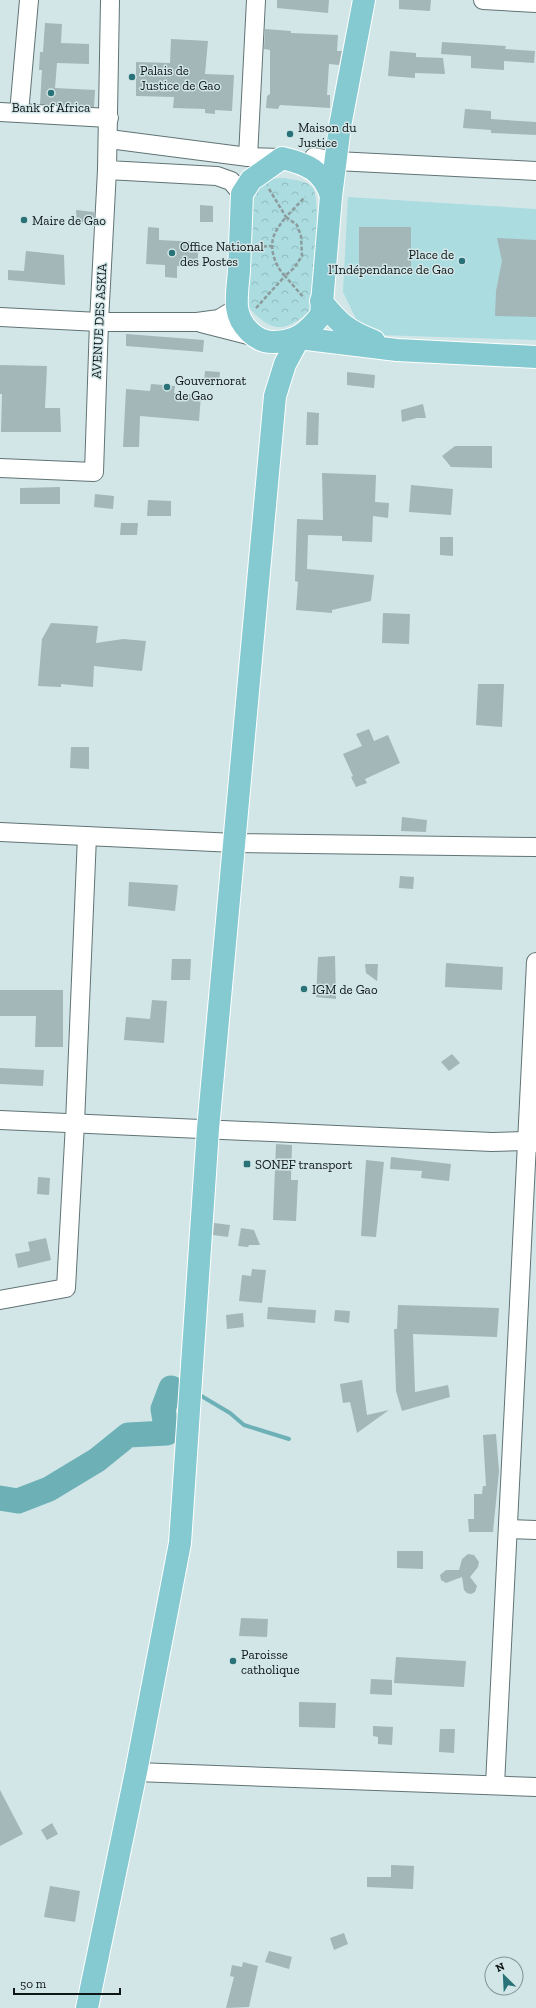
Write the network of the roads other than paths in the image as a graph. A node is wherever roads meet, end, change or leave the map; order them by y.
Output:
1 (29, 0) edge
2 (110, 0) edge
3 (256, 0) edge
4 (364, 0) edge
5 (483, 0) edge
6 (536, 3) edge
7 (0, 112) edge
8 (19, 113) junction
9 (109, 118) junction
10 (340, 126) junction
11 (109, 139) junction
12 (248, 156) junction
13 (298, 159) junction
14 (336, 161) junction
15 (107, 170) junction
16 (536, 171) edge
17 (242, 194) junction
18 (331, 196) junction
19 (315, 302) junction
20 (245, 310) junction
21 (0, 317) edge
22 (99, 322) junction
23 (197, 322) junction
24 (299, 338) junction
25 (258, 339) junction
26 (397, 350) junction
27 (536, 357) edge
28 (275, 396) junction
29 (0, 468) edge
30 (0, 832) edge
31 (87, 836) junction
32 (235, 843) junction
33 (536, 847) edge
34 (536, 962) edge
35 (0, 1120) edge
36 (75, 1123) junction
37 (208, 1129) junction
38 (532, 1142) edge
39 (0, 1300) edge
40 (508, 1529) junction
41 (536, 1530) edge
42 (136, 1772) junction
43 (495, 1785) junction
44 (536, 1786) edge
45 (87, 2008) edge

1 - 8 street
2 - 9 street, AVENUE DES ASKIA
3 - 12 street
4 - 10 main road
5 - 6 street
7 - 8 street
8 - 9 street
9 - 11 street, AVENUE DES ASKIA
10 - 13 main road
10 - 14 main road
11 - 12 street
11 - 15 street, AVENUE DES ASKIA
12 - 13 street
13 - 14 street
13 - 17 main road
13 - 18 main road
14 - 16 street
14 - 18 main road
15 - 17 street
15 - 22 street, AVENUE DES ASKIA
17 - 20 main road
18 - 19 main road
19 - 24 main road
19 - 26 main road
20 - 23 street
20 - 25 main road
21 - 22 street
22 - 23 street
22 - 29 street, AVENUE DES ASKIA
23 - 25 street
24 - 25 main road
24 - 26 main road
24 - 28 main road
25 - 28 main road
26 - 27 main road
28 - 32 main road
30 - 31 street
31 - 32 street
31 - 36 street
32 - 33 street
32 - 37 main road
34 - 38 street
35 - 36 street
36 - 37 street
36 - 39 street
37 - 38 street
37 - 42 main road
38 - 40 street
40 - 41 street
40 - 43 street
42 - 43 street
42 - 45 main road
43 - 44 street

